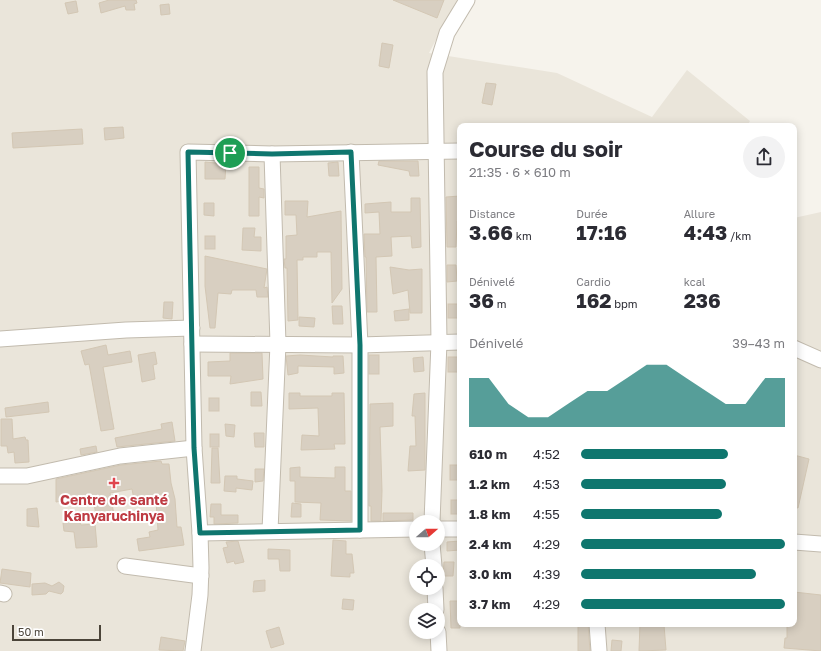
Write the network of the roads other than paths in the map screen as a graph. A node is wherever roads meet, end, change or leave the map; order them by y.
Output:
1 (467, 0) edge
2 (457, 151) edge
3 (351, 152) junction
4 (436, 152) junction
5 (272, 154) junction
6 (192, 328) junction
7 (0, 339) edge
8 (439, 342) junction
9 (457, 342) edge
10 (192, 344) junction
11 (278, 344) junction
12 (360, 345) junction
13 (797, 349) edge
14 (821, 360) edge
15 (194, 448) junction
16 (0, 476) edge
17 (432, 515) edge
18 (409, 529) edge
19 (445, 529) edge
20 (457, 529) edge
21 (360, 530) junction
22 (270, 531) junction
23 (200, 533) junction
24 (797, 542) edge
25 (821, 544) edge
26 (125, 566) dead end
27 (201, 576) junction
28 (597, 627) edge
29 (438, 639) edge
30 (193, 651) edge
31 (439, 651) edge
32 (599, 651) edge

1 - 4 street
2 - 4 street
3 - 4 street
3 - 5 street
3 - 12 street
4 - 8 street
5 - 6 street
5 - 11 street
6 - 7 street
6 - 10 street
8 - 9 street
8 - 12 street
8 - 17 street
10 - 11 street
10 - 15 street
11 - 12 street
11 - 22 street
12 - 21 street
13 - 14 street
15 - 16 street
15 - 23 street
18 - 21 street
19 - 20 street
21 - 22 street
22 - 23 street
23 - 27 street
24 - 25 street
26 - 27 street
27 - 30 street
28 - 32 street
29 - 31 street

